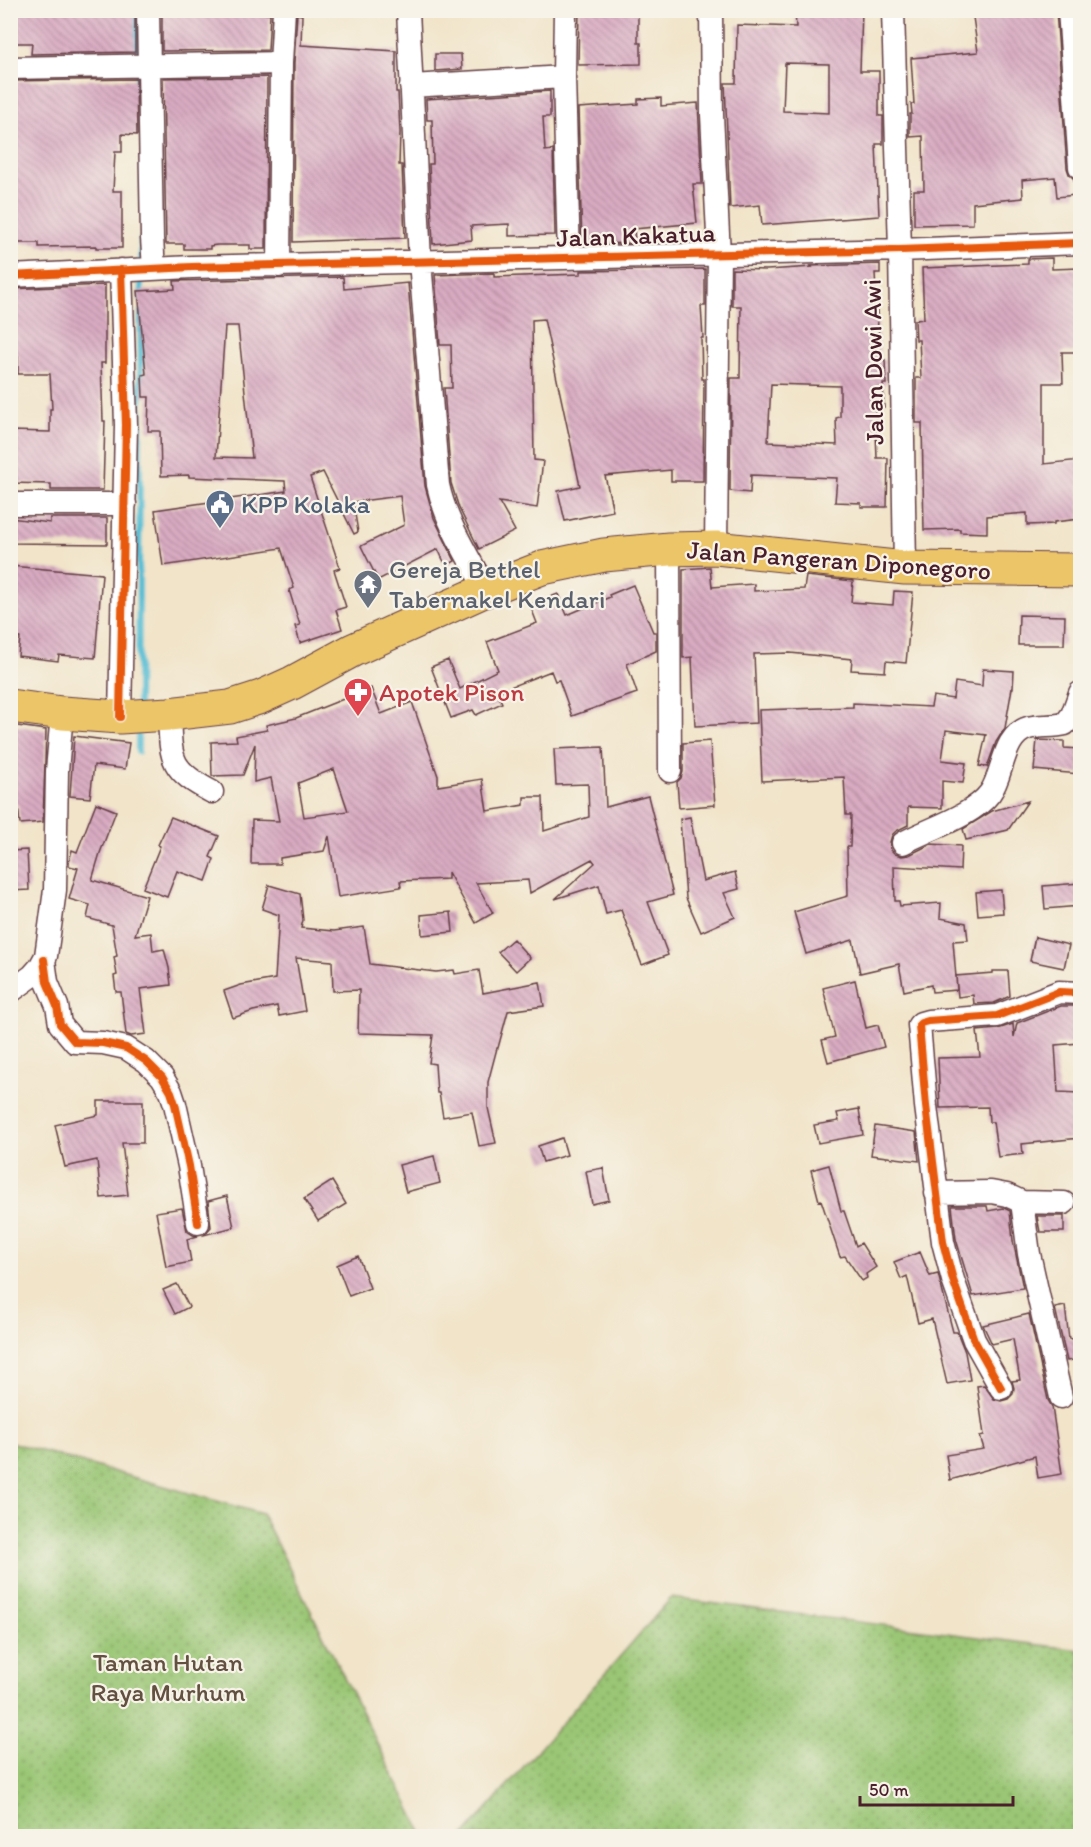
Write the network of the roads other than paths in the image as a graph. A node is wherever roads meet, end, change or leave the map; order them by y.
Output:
1 (148, 10) edge
2 (284, 10) edge
3 (408, 10) edge
4 (565, 10) edge
5 (711, 10) edge
6 (893, 10) edge
7 (1069, 10) edge
8 (281, 63) junction
9 (141, 65) junction
10 (10, 68) edge
11 (564, 77) junction
12 (411, 86) junction
13 (1080, 167) edge
14 (1080, 243) edge
15 (900, 250) junction
16 (719, 254) junction
17 (569, 258) junction
18 (420, 261) junction
19 (279, 266) junction
20 (139, 269) junction
21 (10, 276) edge
22 (10, 504) edge
23 (125, 504) junction
24 (669, 549) junction
25 (716, 549) junction
26 (905, 568) junction
27 (1080, 570) edge
28 (486, 590) junction
29 (1080, 693) edge
30 (10, 706) edge
31 (62, 713) junction
32 (142, 716) junction
33 (670, 771) dead end
34 (212, 792) dead end
35 (903, 843) dead end
36 (44, 960) junction
37 (10, 993) edge
38 (1080, 993) edge
39 (936, 1193) junction
40 (1022, 1202) junction
41 (1064, 1203) dead end
42 (198, 1223) dead end
43 (1001, 1388) dead end
44 (1061, 1397) dead end

1 - 9 street
2 - 8 street
3 - 12 street
4 - 11 street
5 - 16 street
6 - 15 street, Jalan Dowi Awi
7 - 13 street
8 - 9 street
8 - 19 street
9 - 10 street
9 - 20 street
11 - 12 street
11 - 17 street
12 - 18 street
14 - 15 street, Jalan Kakatua
15 - 16 street, Jalan Kakatua
15 - 26 street, Jalan Dowi Awi
16 - 17 street, Jalan Kakatua
16 - 25 street
17 - 18 street, Jalan Kakatua
18 - 19 street, Jalan Kakatua
18 - 28 street
19 - 20 street, Jalan Kakatua
20 - 21 street, Jalan Kakatua
20 - 23 street
22 - 23 street
23 - 32 street
24 - 25 highway, Jalan Pangeran Diponegoro
24 - 28 highway, Jalan Pangeran Diponegoro
24 - 33 street
25 - 26 highway, Jalan Pangeran Diponegoro
26 - 27 highway, Jalan Pangeran Diponegoro
28 - 32 highway, Jalan Pangeran Diponegoro
29 - 35 street
30 - 31 highway, Jalan Pangeran Diponegoro
31 - 32 highway, Jalan Pangeran Diponegoro
31 - 36 street
32 - 34 street
36 - 37 street
36 - 42 street
38 - 39 street
39 - 40 street
39 - 43 street
40 - 41 street
40 - 44 street

